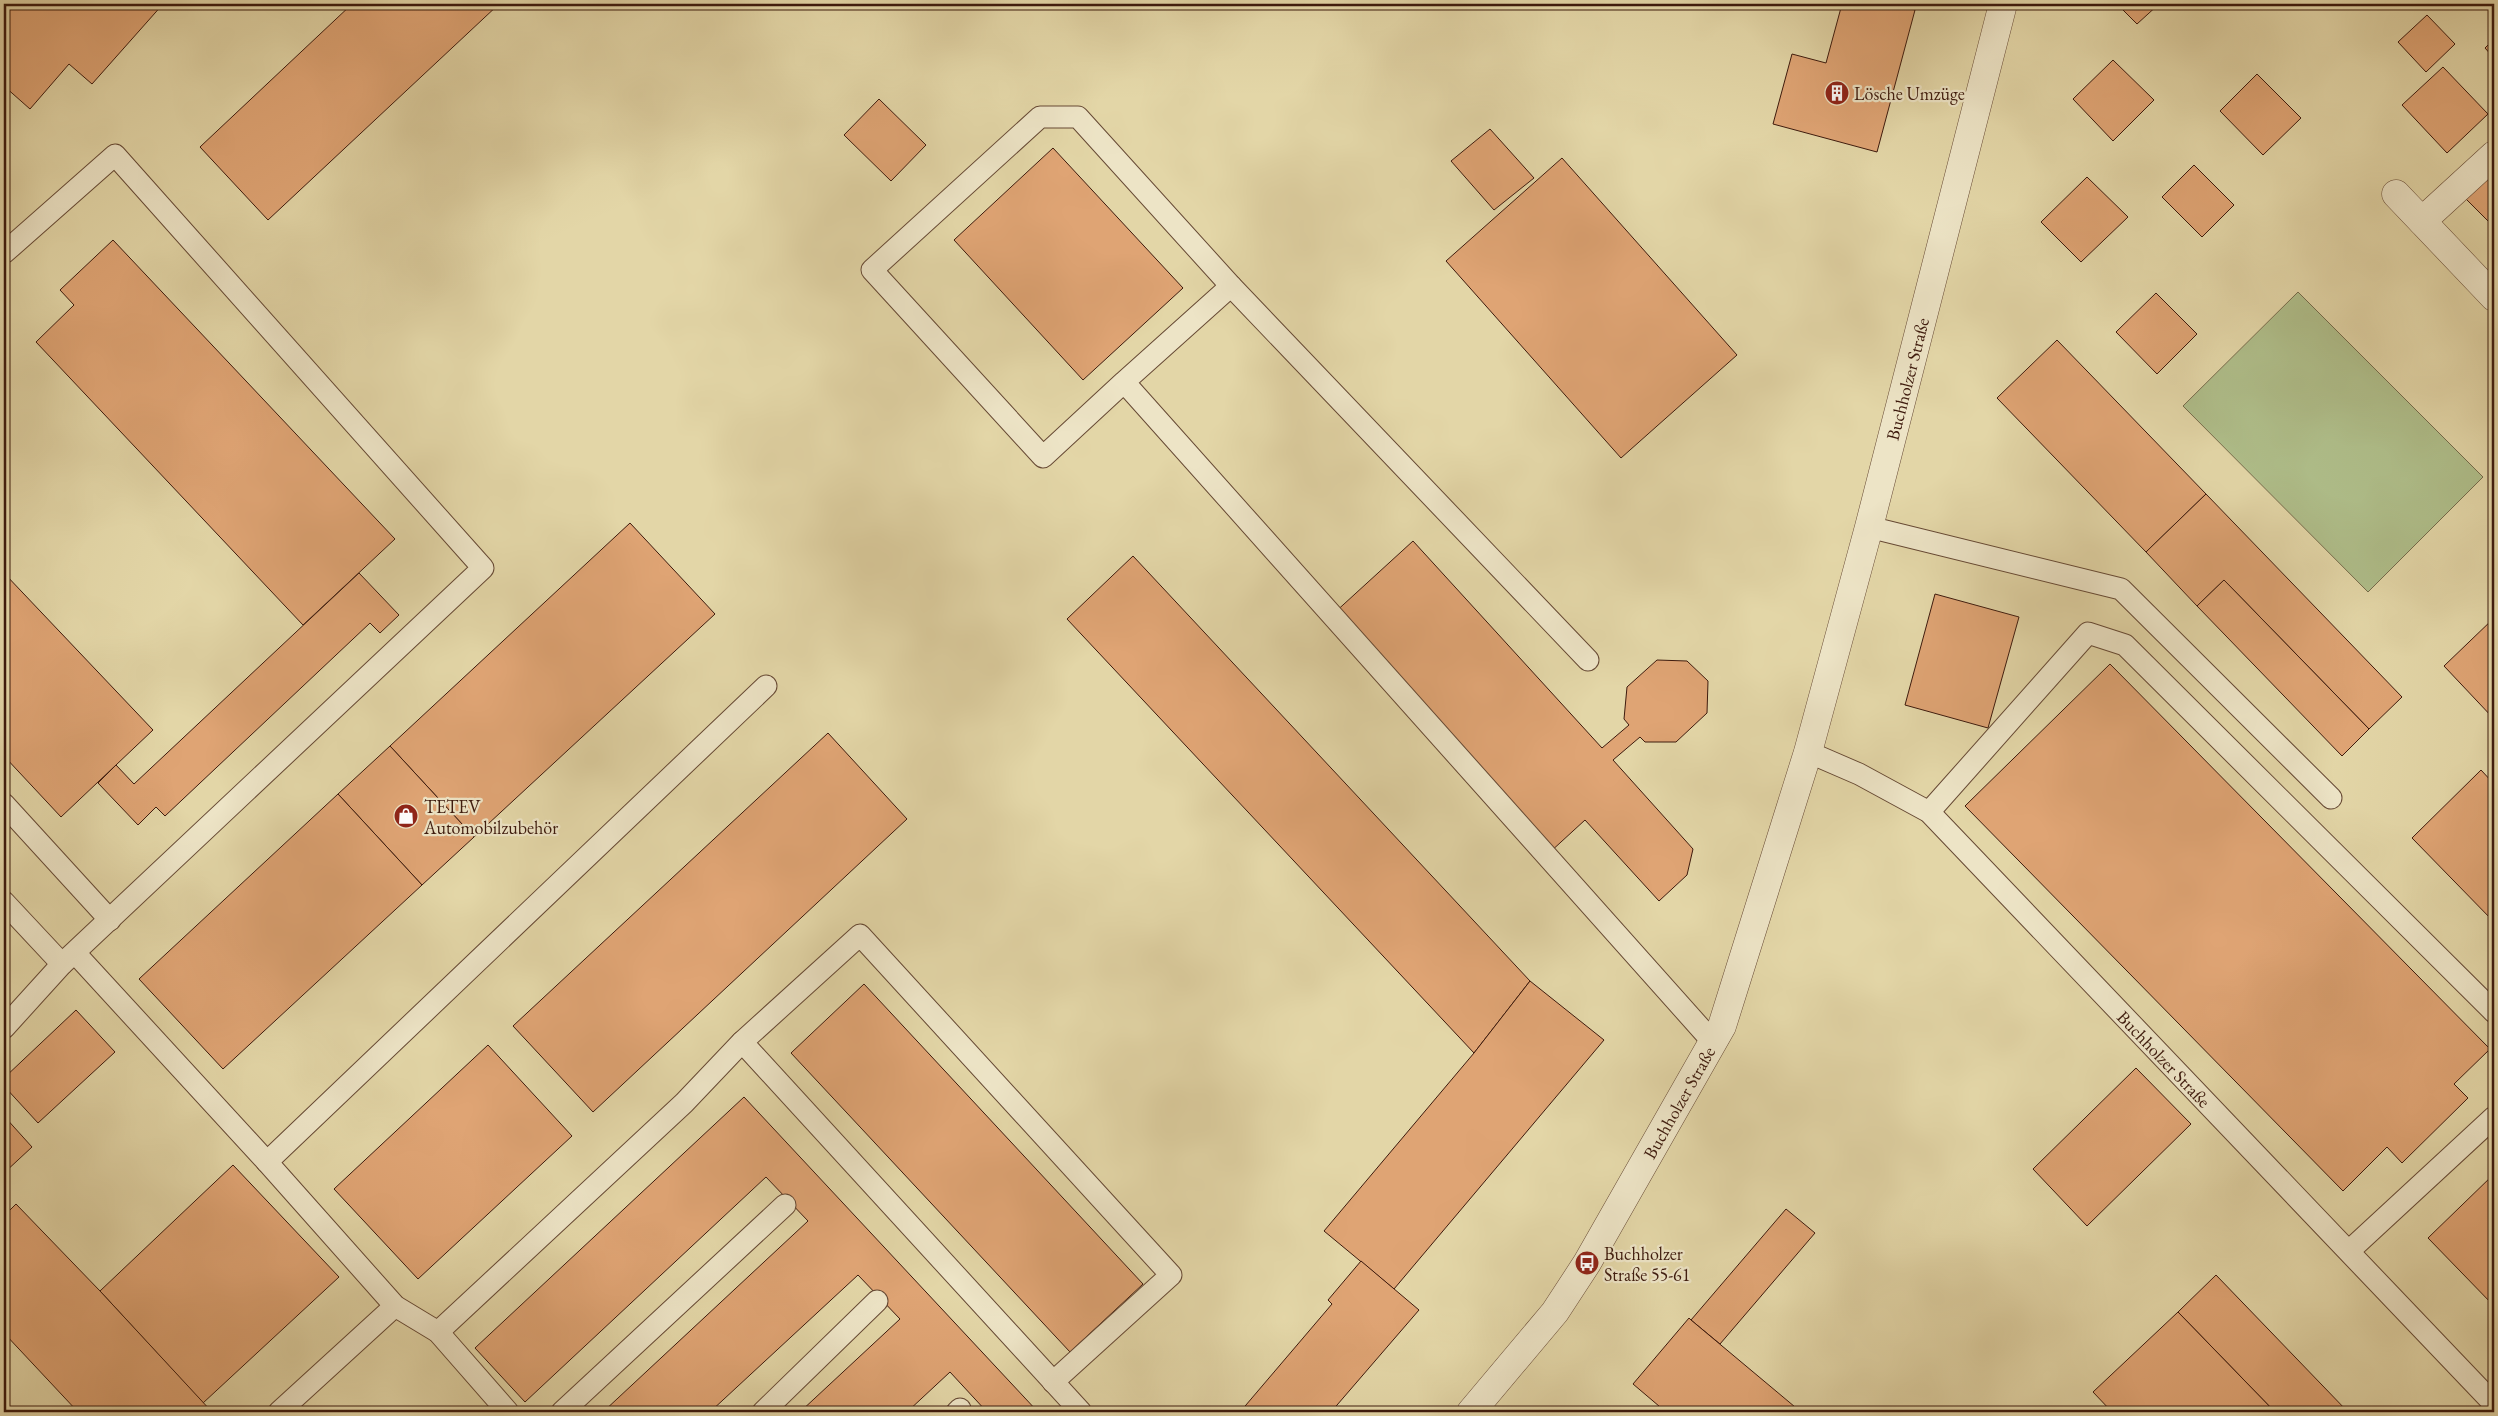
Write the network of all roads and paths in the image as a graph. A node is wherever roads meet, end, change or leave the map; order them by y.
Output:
1 (2002, 4) edge
2 (2494, 155) edge
3 (2396, 194) dead end
4 (2422, 221) junction
5 (4, 253) edge
6 (1231, 286) junction
7 (2494, 297) edge
8 (1124, 382) junction
9 (1869, 528) junction
10 (1588, 660) dead end
11 (766, 686) dead end
12 (1808, 752) junction
13 (2331, 798) dead end
14 (4, 804) edge
15 (1929, 812) junction
16 (4, 902) edge
17 (110, 920) junction
18 (68, 959) junction
19 (2494, 1012) edge
20 (4, 1028) edge
21 (742, 1042) junction
22 (1712, 1042) junction
23 (2494, 1117) edge
24 (267, 1162) junction
25 (785, 1205) dead end
26 (2349, 1251) junction
27 (877, 1301) dead end
28 (395, 1306) junction
29 (438, 1332) junction
30 (1053, 1382) junction
31 (2494, 1404) edge
32 (279, 1412) edge
33 (508, 1412) edge
34 (562, 1412) edge
35 (763, 1412) edge
36 (1081, 1412) edge
37 (1471, 1412) edge

1 - 9 street, Buchholzer Straße
2 - 4 street
3 - 4 street
4 - 7 street
5 - 17 lane
6 - 8 lane
6 - 8 lane
6 - 10 lane
8 - 22 lane
9 - 12 street, Buchholzer Straße
9 - 13 lane
11 - 24 lane
12 - 15 lane, Buchholzer Straße
12 - 22 street, Buchholzer Straße
14 - 17 lane
15 - 19 lane
15 - 26 lane, Buchholzer Straße
16 - 18 lane
17 - 18 lane
18 - 20 lane
18 - 24 lane
21 - 29 lane
21 - 30 lane
21 - 30 lane
22 - 37 street, Buchholzer Straße
23 - 26 lane
24 - 28 lane
25 - 34 lane
26 - 31 lane, Buchholzer Straße
27 - 35 lane
28 - 29 lane
28 - 32 lane
29 - 33 lane
30 - 36 lane

